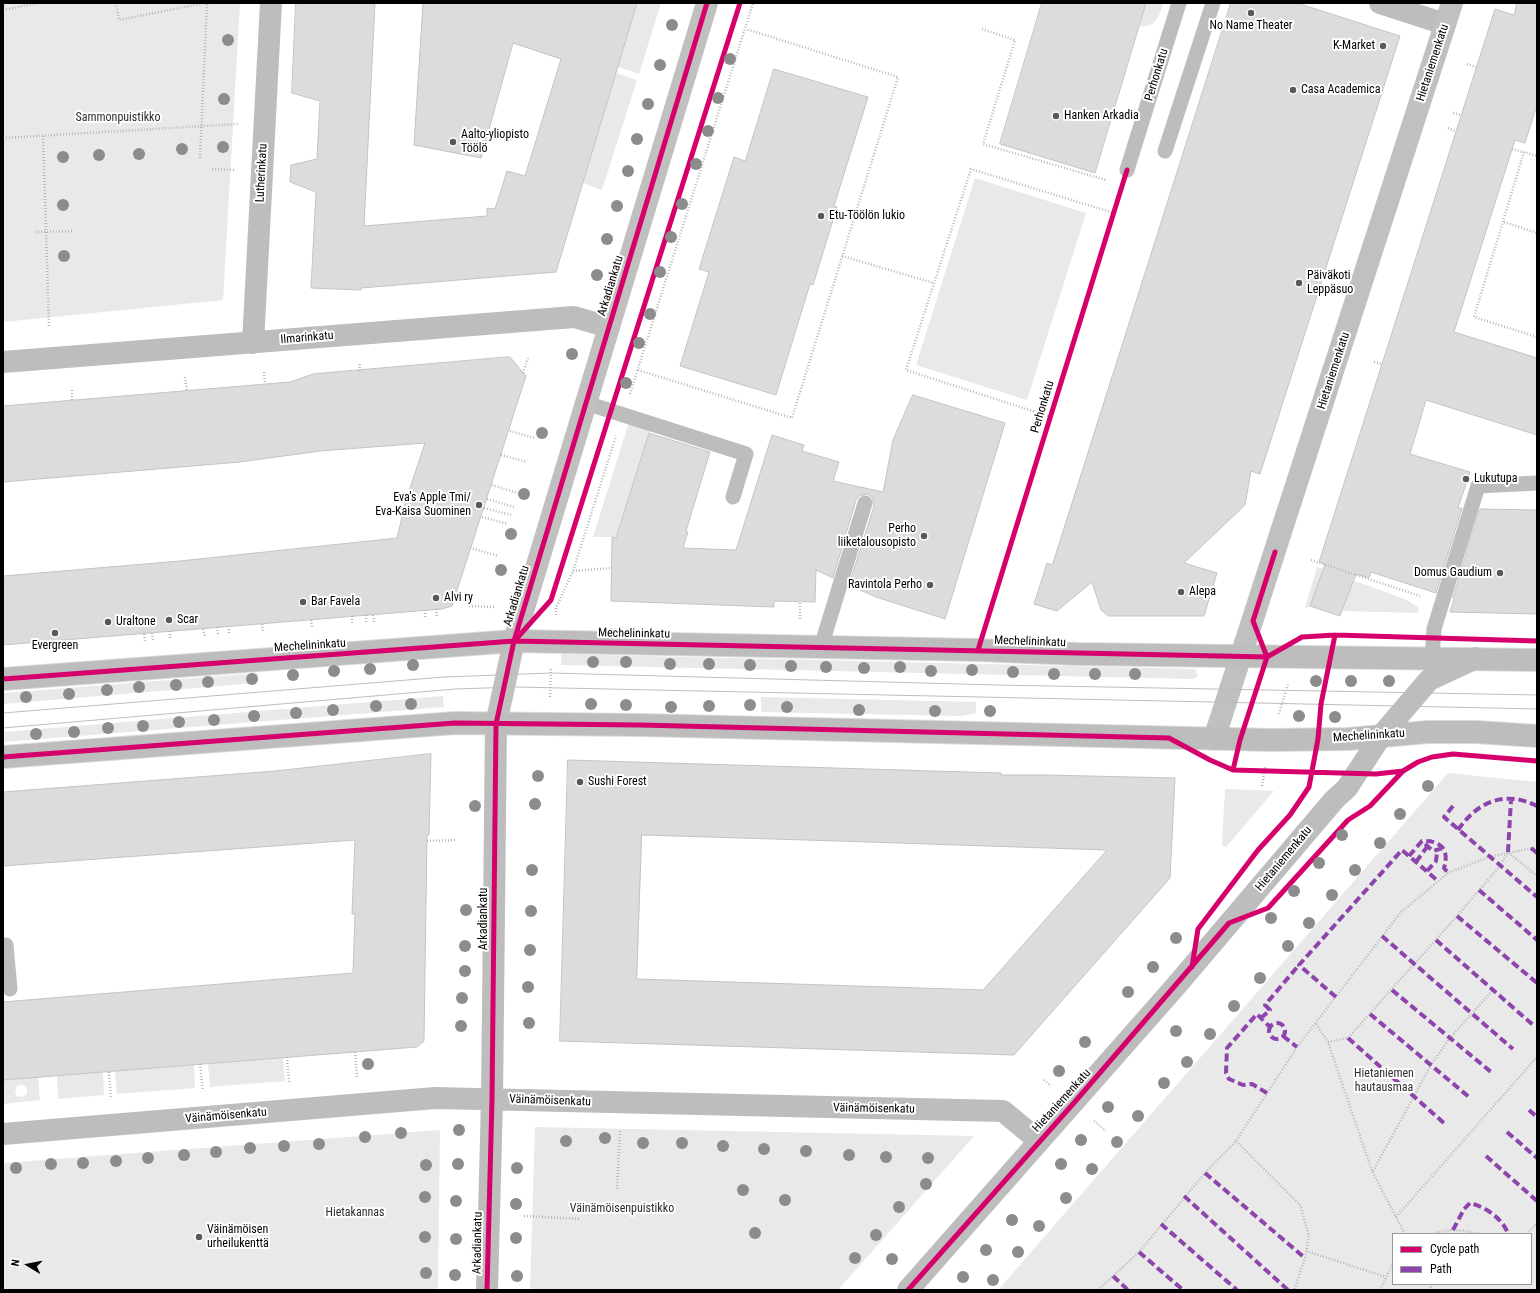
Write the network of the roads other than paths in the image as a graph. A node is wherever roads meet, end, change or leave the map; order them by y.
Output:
1 (271, 3) edge
2 (707, 3) edge
3 (1179, 3) edge
4 (1213, 3) edge
5 (1380, 3) edge
6 (1452, 3) edge
7 (1445, 24) junction
8 (1165, 151) dead end
9 (1127, 170) road end
10 (609, 327) junction
11 (253, 343) junction
12 (3, 362) edge
13 (586, 403) junction
14 (1537, 484) edge
15 (733, 496) dead end
16 (865, 503) dead end
17 (514, 641) junction
18 (821, 647) junction
19 (1242, 656) junction
20 (1432, 658) junction
21 (1476, 658) junction
22 (1537, 660) edge
23 (3, 679) edge
24 (496, 724) junction
25 (1381, 736) junction
26 (1537, 736) edge
27 (1214, 739) junction
28 (3, 757) edge
29 (3, 946) edge
30 (10, 989) dead end
31 (492, 1100) junction
32 (3, 1134) edge
33 (1039, 1141) junction
34 (487, 1290) edge
35 (908, 1290) edge

1 - 11 street, Lutherinkatu
2 - 10 street, Arkadiankatu
3 - 9 lane, Perhonkatu
4 - 8 lane
5 - 7 street
6 - 7 street, Hietaniemenkatu
7 - 19 street, Hietaniemenkatu
10 - 11 street, Ilmarinkatu
10 - 13 street, Arkadiankatu
11 - 12 street, Ilmarinkatu
13 - 15 lane
13 - 17 street, Arkadiankatu
14 - 20 lane
16 - 18 lane
17 - 18 street, Mechelininkatu
17 - 23 street, Mechelininkatu
17 - 24 street, Arkadiankatu
18 - 19 street, Mechelininkatu
19 - 20 street, Mechelininkatu
19 - 27 street, Hietaniemenkatu
20 - 21 street, Mechelininkatu
21 - 22 street, Mechelininkatu
21 - 25 street, Hietaniemenkatu
24 - 27 street, Mechelininkatu
24 - 28 street, Mechelininkatu
24 - 31 street, Arkadiankatu
25 - 26 street, Mechelininkatu
25 - 27 street, Mechelininkatu
25 - 33 street, Hietaniemenkatu
29 - 30 lane
31 - 32 street, Väinämöisenkatu
31 - 33 street, Väinämöisenkatu
31 - 34 street, Arkadiankatu
33 - 35 street, Hietaniemenkatu

